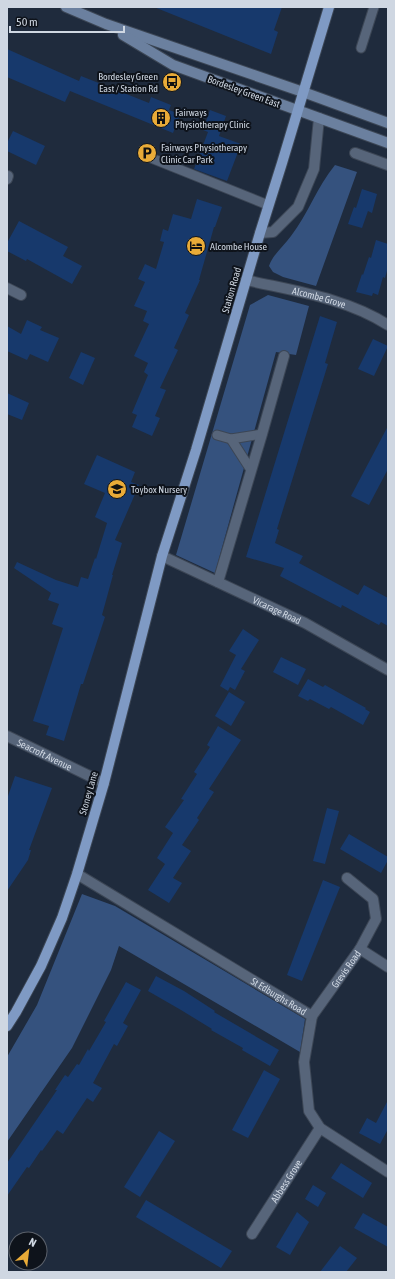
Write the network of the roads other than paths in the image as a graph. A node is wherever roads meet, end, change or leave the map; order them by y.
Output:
1 (66, 7) edge
2 (329, 7) edge
3 (374, 7) edge
4 (106, 24) junction
5 (361, 48) dead end
6 (303, 92) junction
7 (298, 110) junction
8 (319, 118) junction
9 (388, 123) edge
10 (388, 143) edge
11 (355, 153) dead end
12 (151, 158) dead end
13 (388, 165) edge
14 (268, 205) junction
15 (260, 232) junction
16 (246, 280) junction
17 (7, 288) edge
18 (21, 295) dead end
19 (388, 325) edge
20 (284, 356) dead end
21 (262, 434) junction
22 (217, 435) dead end
23 (231, 439) junction
24 (252, 470) junction
25 (162, 556) junction
26 (218, 582) junction
27 (388, 670) edge
28 (7, 736) edge
29 (104, 783) junction
30 (77, 874) junction
31 (347, 878) dead end
32 (360, 949) junction
33 (388, 967) edge
34 (312, 1016) junction
35 (7, 1026) edge
36 (320, 1128) junction
37 (388, 1172) edge
38 (252, 1234) dead end

1 - 4 main road, Bordesley Green East
2 - 6 main road, Station Road
3 - 5 lane
4 - 6 main road, Bordesley Green East
4 - 7 main road, Bordesley Green East
6 - 7 main road, Station Road
6 - 9 main road, Bordesley Green East
7 - 8 main road, Bordesley Green East
7 - 14 main road, Station Road
8 - 10 main road, Bordesley Green East
8 - 15 street
11 - 13 street
12 - 14 lane
14 - 15 main road, Station Road
15 - 16 main road, Station Road
16 - 19 street, Alcombe Grove
16 - 25 main road, Station Road
17 - 18 street
20 - 21 street
21 - 23 lane
21 - 24 street
22 - 23 lane
23 - 24 lane
24 - 26 street
25 - 26 street, Vicarage Road
25 - 29 main road, Stoney Lane
26 - 27 street, Vicarage Road
28 - 29 street, Seacroft Avenue
29 - 30 main road, Stoney Lane
30 - 34 street, St Edburghs Road
30 - 35 main road, Stoney Lane
31 - 32 street
32 - 33 street, Grevis Road
32 - 34 street, Grevis Road
34 - 36 street, St Edburghs Road
36 - 37 street, St Edburghs Road
36 - 38 street, Abbess Grove

